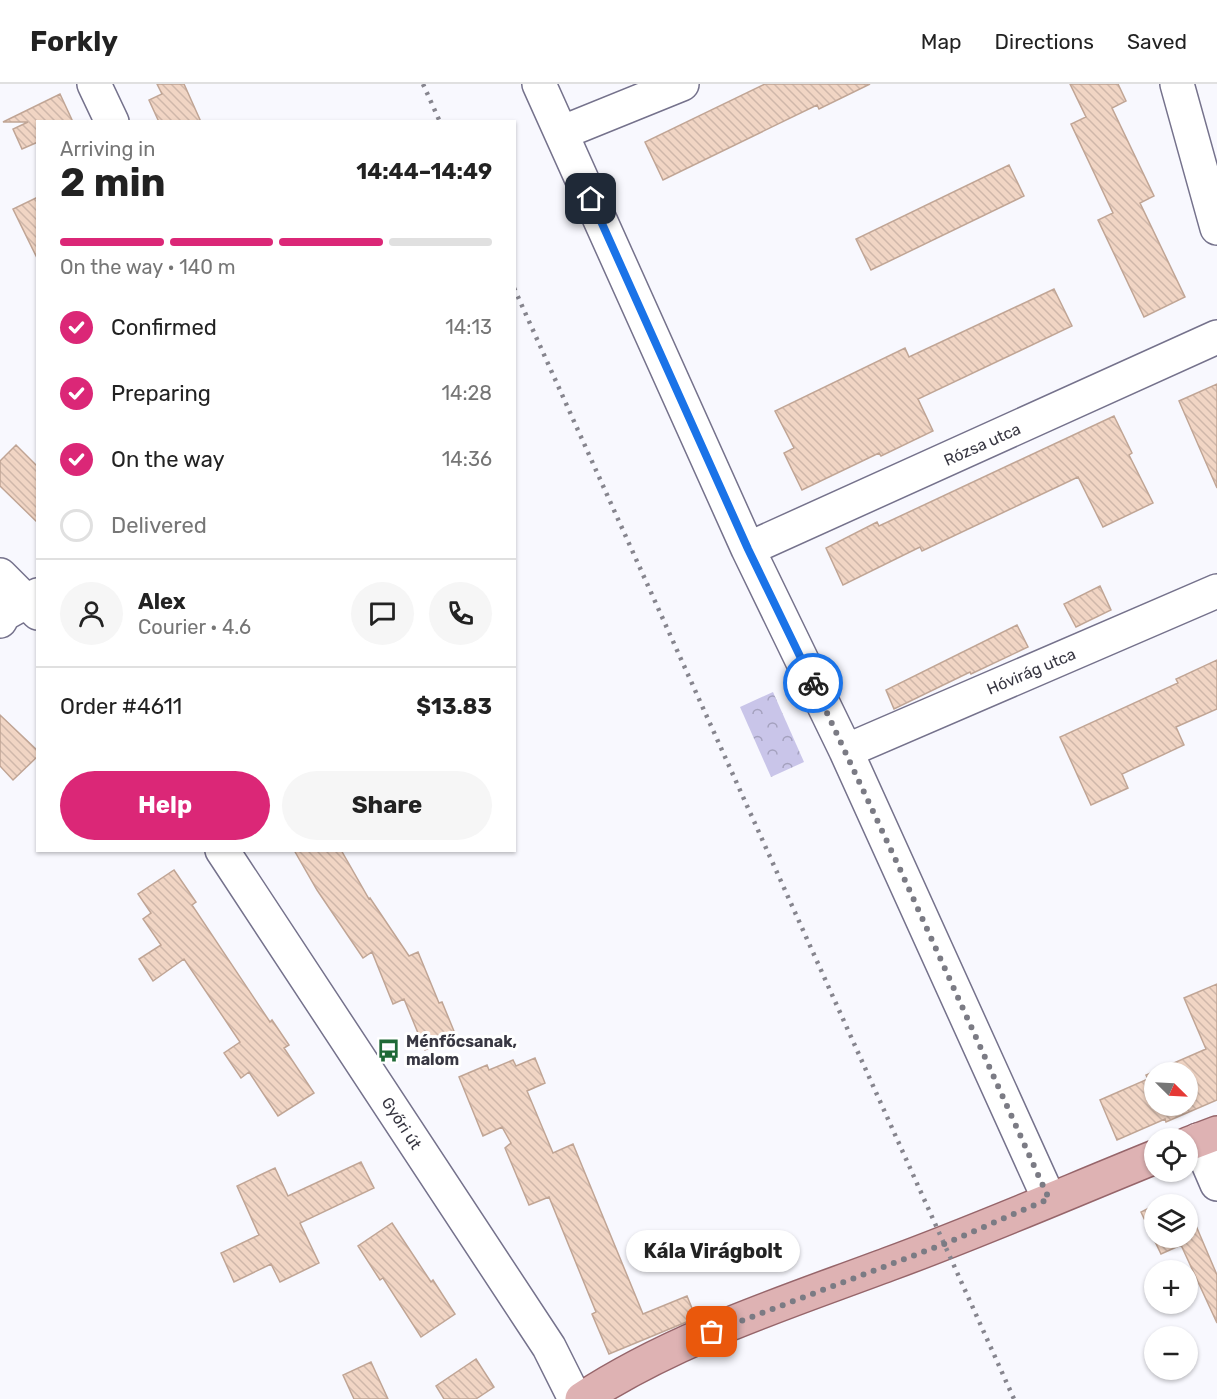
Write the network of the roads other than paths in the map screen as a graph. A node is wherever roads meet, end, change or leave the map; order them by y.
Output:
1 (94, 84) edge
2 (539, 84) edge
3 (682, 84) edge
4 (1177, 84) edge
5 (110, 120) edge
6 (561, 133) junction
7 (1217, 228) edge
8 (1217, 338) edge
9 (748, 549) junction
10 (0, 575) edge
11 (1217, 591) edge
12 (34, 603) edge
13 (0, 621) edge
14 (846, 751) junction
15 (223, 852) edge
16 (1201, 1139) edge
17 (1144, 1161) edge
18 (1217, 1184) edge
19 (1049, 1199) junction
20 (575, 1399) edge
21 (582, 1399) edge

1 - 5 street
2 - 6 street
3 - 6 street
4 - 7 street
6 - 9 street
8 - 9 street, Rózsa utca
9 - 14 street
10 - 12 street
11 - 14 street, Hóvirág utca
12 - 13 street
14 - 19 street
15 - 20 street, Győri út
16 - 18 street
17 - 19 main road
19 - 21 main road

